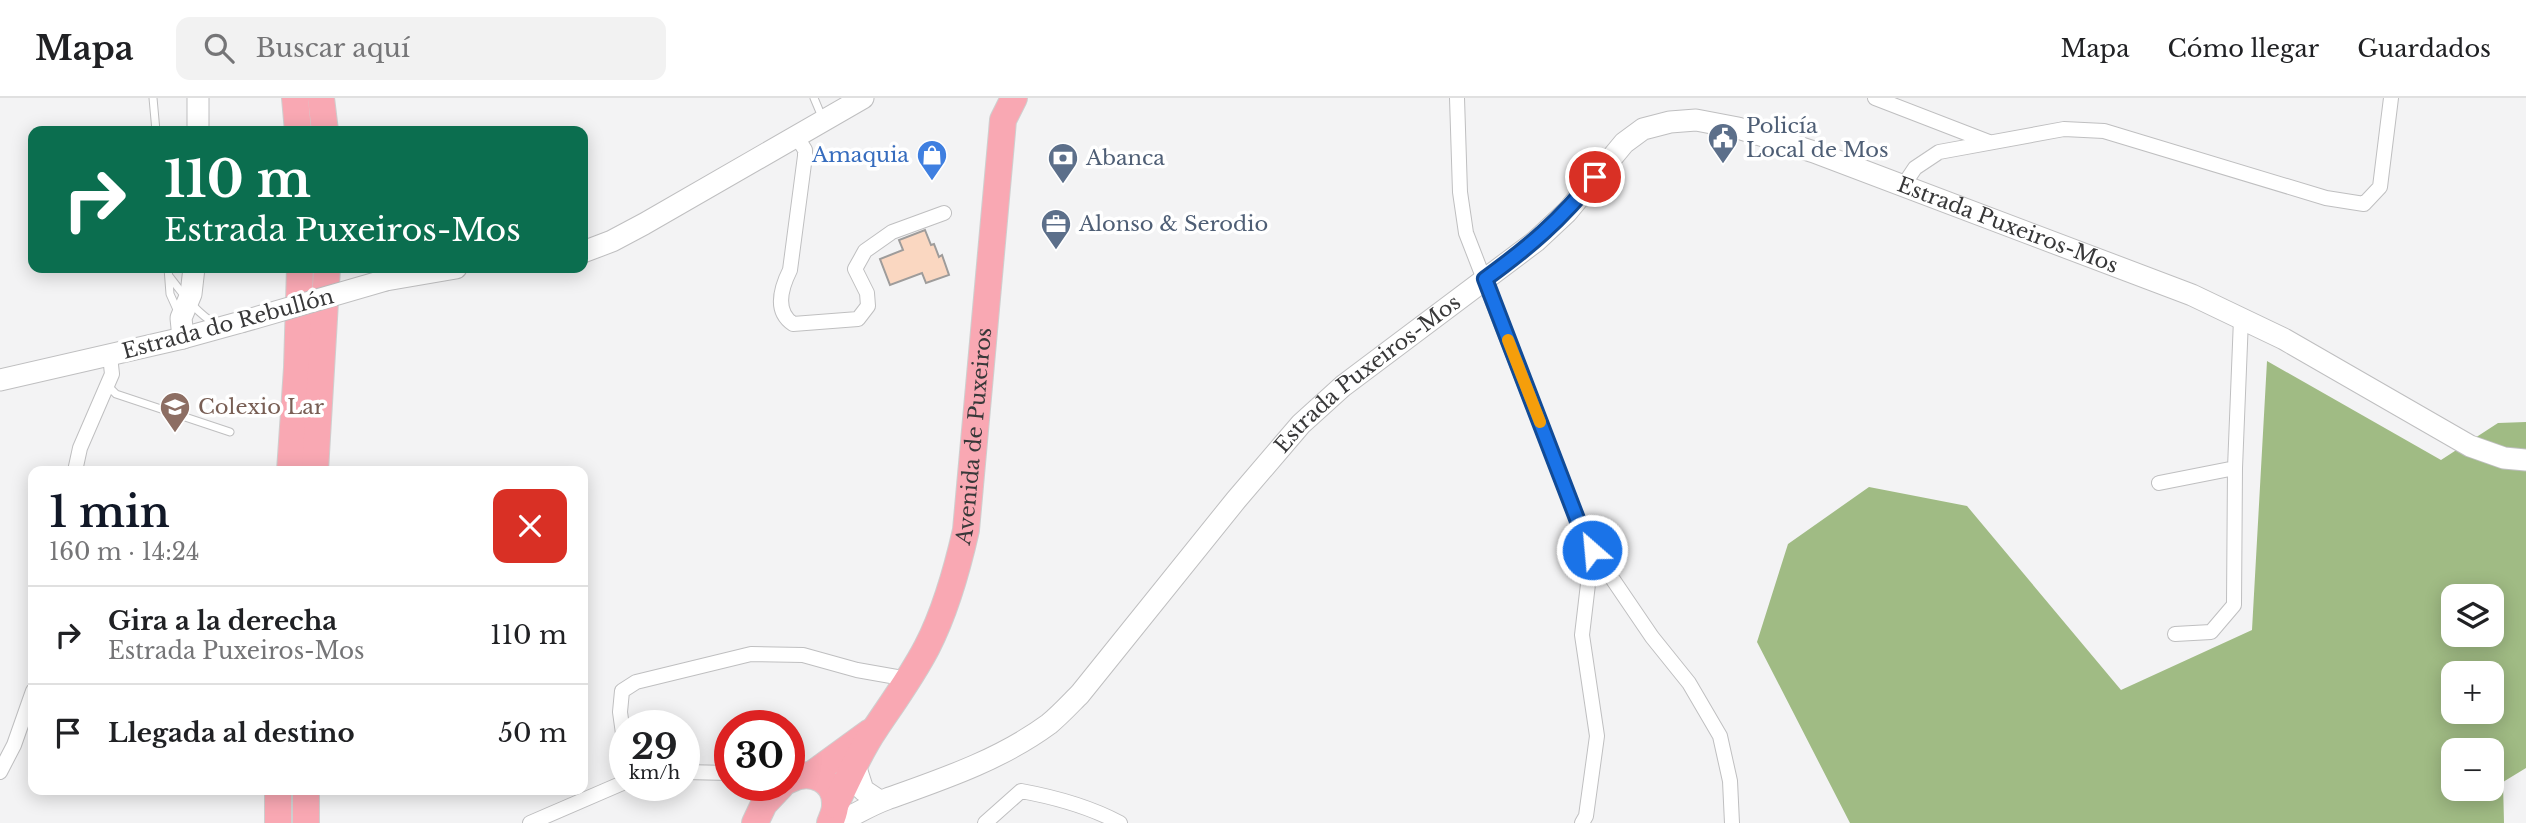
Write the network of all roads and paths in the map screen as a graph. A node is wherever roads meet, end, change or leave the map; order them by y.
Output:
1 (153, 98) edge
2 (198, 98) edge
3 (295, 98) edge
4 (321, 98) edge
5 (814, 98) edge
6 (863, 98) edge
7 (1457, 98) edge
8 (1875, 98) edge
9 (2390, 98) edge
10 (1006, 105) edge
11 (825, 120) junction
12 (156, 126) edge
13 (198, 126) edge
14 (298, 126) edge
15 (324, 126) edge
16 (797, 138) junction
17 (1990, 142) junction
18 (1903, 186) junction
19 (944, 213) dead end
20 (588, 250) edge
21 (168, 273) edge
22 (168, 273) edge
23 (193, 273) edge
24 (300, 273) edge
25 (327, 273) edge
26 (427, 273) edge
27 (1485, 279) junction
28 (2241, 318) junction
29 (184, 319) junction
30 (232, 325) junction
31 (110, 356) junction
32 (0, 380) edge
33 (107, 385) junction
34 (230, 432) dead end
35 (2526, 460) edge
36 (76, 466) edge
37 (290, 466) edge
38 (315, 466) edge
39 (2235, 468) junction
40 (2158, 483) dead end
41 (1592, 550) junction
42 (2175, 634) dead end
43 (908, 679) junction
44 (28, 705) edge
45 (620, 710) edge
46 (874, 729) junction
47 (855, 765) junction
48 (0, 772) edge
49 (609, 789) edge
50 (805, 791) edge
51 (805, 793) edge
52 (278, 795) edge
53 (306, 795) edge
54 (805, 795) edge
55 (882, 800) junction
56 (1586, 821) edge
57 (278, 823) edge
58 (306, 823) edge
59 (530, 823) edge
60 (985, 823) edge
61 (1121, 823) edge
62 (1732, 823) edge

1 - 12 lane
2 - 13 street
3 - 14 highway
4 - 15 highway
5 - 11 lane
6 - 11 street
7 - 27 street
8 - 17 street
9 - 17 street
10 - 43 highway, Avenida de Puxeiros
11 - 16 street
16 - 19 street
16 - 20 street
17 - 18 street
18 - 27 street, Estrada Puxeiros-Mos
18 - 28 street, Estrada Puxeiros-Mos
21 - 29 lane
22 - 29 lane
23 - 29 street
24 - 37 highway
25 - 38 highway
26 - 30 street, Estrada do Rebullón, bridge
27 - 41 street
27 - 55 street, Estrada Puxeiros-Mos
28 - 35 street, Estrada Puxeiros-Mos
28 - 39 street
29 - 30 street, Estrada do Rebullón
29 - 30 lane
29 - 31 street, Estrada do Rebullón
31 - 32 street, Estrada do Rebullón
31 - 33 street
33 - 34 lane
33 - 36 street
39 - 40 street
39 - 42 street
41 - 56 street
41 - 62 street
43 - 45 street
43 - 46 highway, Avenida de Puxeiros
44 - 48 street
46 - 47 highway
46 - 50 highway
47 - 51 highway
47 - 55 street
49 - 59 street
52 - 57 highway
53 - 58 highway
54 - 55 street
60 - 61 street

